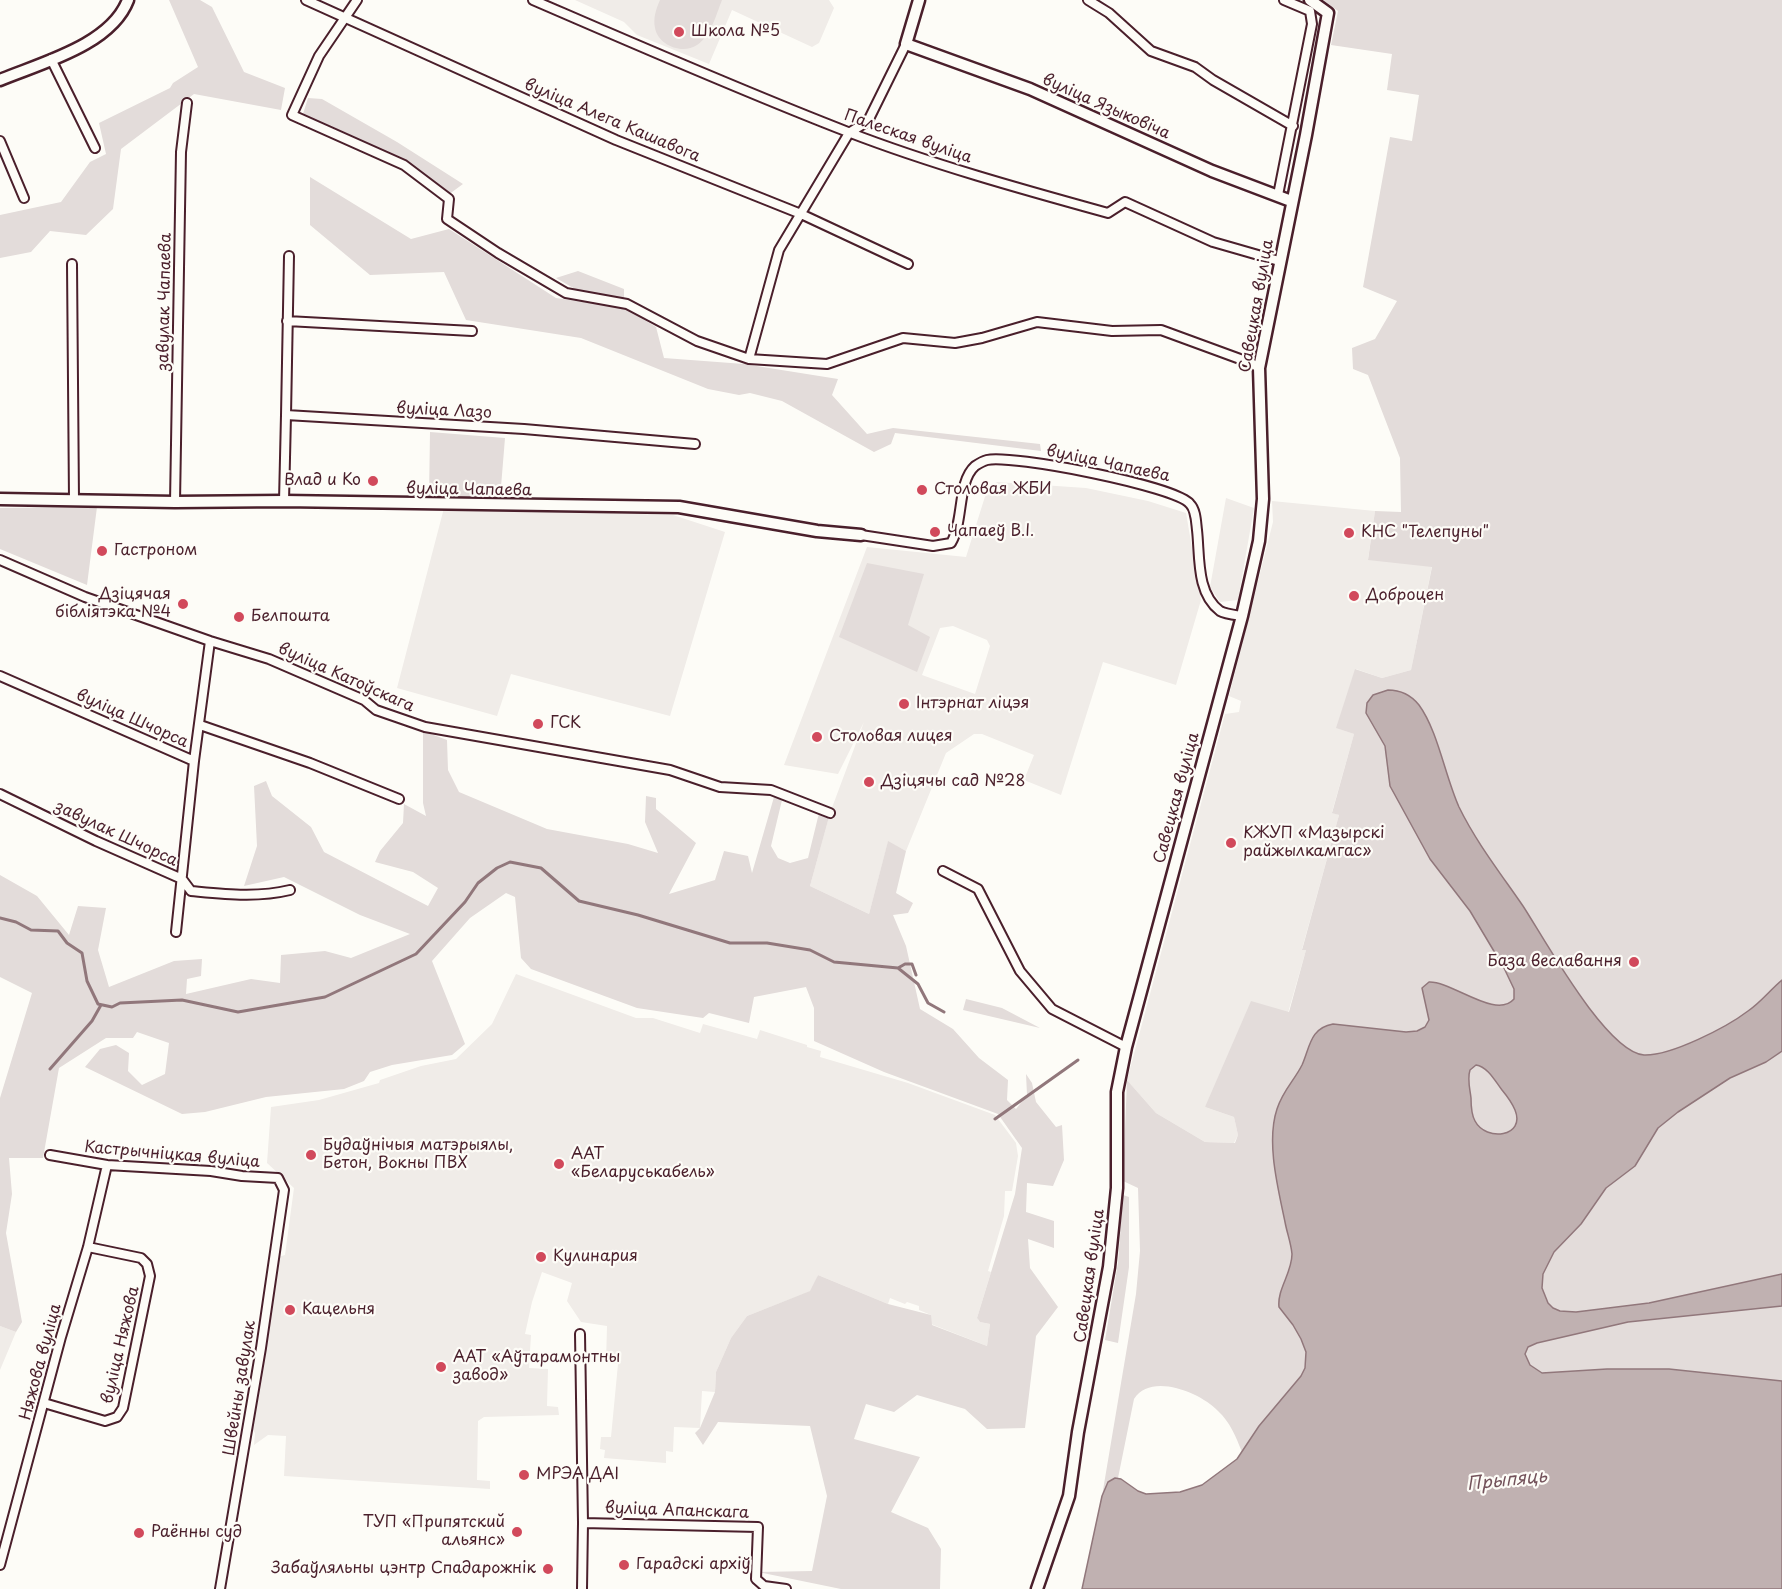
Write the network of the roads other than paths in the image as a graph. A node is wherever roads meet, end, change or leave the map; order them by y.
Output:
1 (128, 0) edge
2 (306, 0) edge
3 (357, 0) edge
4 (533, 0) edge
5 (919, 0) edge
6 (1088, 0) edge
7 (1284, 0) edge
8 (1310, 6) edge
9 (346, 17) junction
10 (906, 45) junction
11 (51, 59) junction
12 (0, 80) edge
13 (187, 103) dead end
14 (1293, 126) junction
15 (849, 133) junction
16 (0, 141) edge
17 (95, 148) dead end
18 (1278, 195) junction
19 (24, 198) dead end
20 (1291, 201) junction
21 (801, 214) junction
22 (289, 256) dead end
23 (1279, 261) junction
24 (72, 264) dead end
25 (908, 264) dead end
26 (287, 321) junction
27 (472, 331) dead end
28 (749, 359) junction
29 (1258, 368) junction
30 (286, 415) junction
31 (695, 444) dead end
32 (0, 499) edge
33 (74, 500) junction
34 (284, 501) junction
35 (175, 502) junction
36 (861, 535) joint
37 (0, 560) edge
38 (1242, 616) junction
39 (210, 641) junction
40 (0, 676) edge
41 (200, 725) junction
42 (194, 761) junction
43 (0, 794) edge
44 (399, 799) dead end
45 (831, 813) dead end
46 (943, 871) dead end
47 (182, 879) junction
48 (290, 890) dead end
49 (176, 932) dead end
50 (1126, 1047) junction
51 (50, 1155) dead end
52 (107, 1166) junction
53 (284, 1190) joint
54 (88, 1247) junction
55 (580, 1334) dead end
56 (44, 1403) junction
57 (583, 1522) junction
58 (0, 1565) edge
59 (220, 1589) edge
60 (582, 1589) edge
61 (786, 1589) edge
62 (1037, 1589) edge

1 - 11 street
2 - 9 street, вуліца Алега Кашавога
3 - 9 street
4 - 15 street, Палеская вуліца
5 - 10 street
6 - 14 street
7 - 8 street
8 - 14 street
8 - 20 street, Савецкая вуліца
9 - 21 street, вуліца Алега Кашавога
9 - 28 street
10 - 15 street
10 - 18 street, вуліца Языковіча
11 - 12 street
11 - 17 street
13 - 35 street, завулак Чапаева
14 - 18 street
15 - 21 street
15 - 23 street, Палеская вуліца
16 - 19 street
18 - 20 street, вуліца Языковіча
20 - 23 street, Савецкая вуліца
21 - 25 street, вуліца Алега Кашавога
21 - 28 street
22 - 26 street
23 - 29 street, Савецкая вуліца
24 - 33 street
26 - 27 street
26 - 30 street
28 - 29 street
29 - 38 street, Савецкая вуліца
30 - 31 street, вуліца Лазо
30 - 34 street
32 - 33 street, вуліца Чапаева
33 - 35 street, вуліца Чапаева
34 - 35 street, вуліца Чапаева
34 - 36 street, вуліца Чапаева
36 - 38 street, вуліца Чапаева
37 - 39 street, вуліца Катоўскага
38 - 50 street, Савецкая вуліца
39 - 41 street
39 - 45 street, вуліца Катоўскага
40 - 42 street, вуліца Шчорса
41 - 42 street
41 - 44 street, вуліца Шчорса
42 - 47 street, вуліца Шчорса
43 - 47 street, завулак Шчорса
46 - 50 street
47 - 48 street, завулак Шчорса
47 - 49 street, вуліца Шчорса
50 - 62 street, Савецкая вуліца
51 - 52 street, Кастрычніцкая вуліца
52 - 53 street, Кастрычніцкая вуліца
52 - 54 street, Няжова вуліца
53 - 59 street, Швейны завулак
54 - 56 street, Няжова вуліца
54 - 56 street, вуліца Няжова
55 - 57 street
56 - 58 street, Няжова вуліца
57 - 60 street
57 - 61 street, вуліца Апанскага

